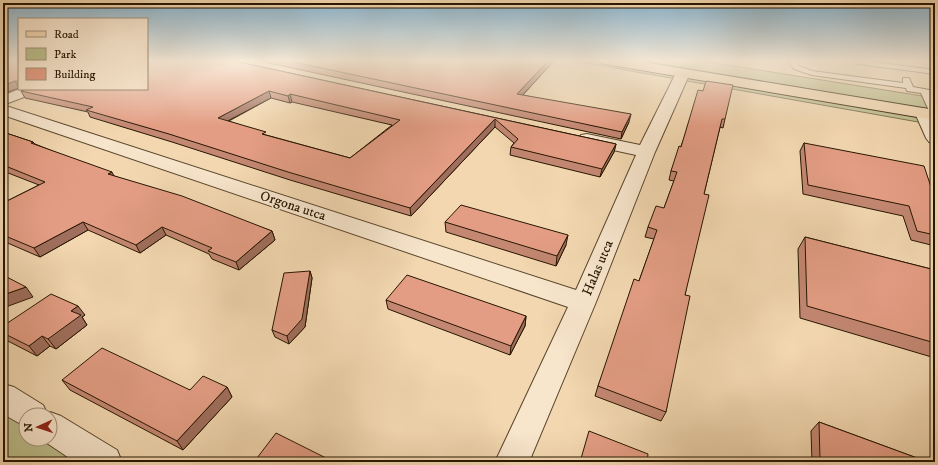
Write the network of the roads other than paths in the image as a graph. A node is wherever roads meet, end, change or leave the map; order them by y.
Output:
1 (679, 82) edge
2 (736, 82) edge
3 (877, 82) edge
4 (907, 82) edge
5 (909, 86) junction
6 (30, 90) edge
7 (924, 91) junction
8 (935, 92) edge
9 (3, 101) edge
10 (3, 110) edge
11 (931, 114) edge
12 (576, 137) edge
13 (935, 138) edge
14 (646, 152) junction
15 (583, 302) junction
16 (3, 397) edge
17 (19, 407) edge
18 (58, 432) edge
19 (105, 462) edge
20 (512, 462) edge

1 - 14 street, Halas utca
2 - 11 main road
3 - 5 lane
4 - 5 lane
5 - 7 lane
6 - 9 street
7 - 8 lane
7 - 11 lane
10 - 15 street, Orgona utca
11 - 13 street
12 - 14 street
14 - 15 street, Halas utca
15 - 20 street, Halas utca
16 - 17 street
18 - 19 street

